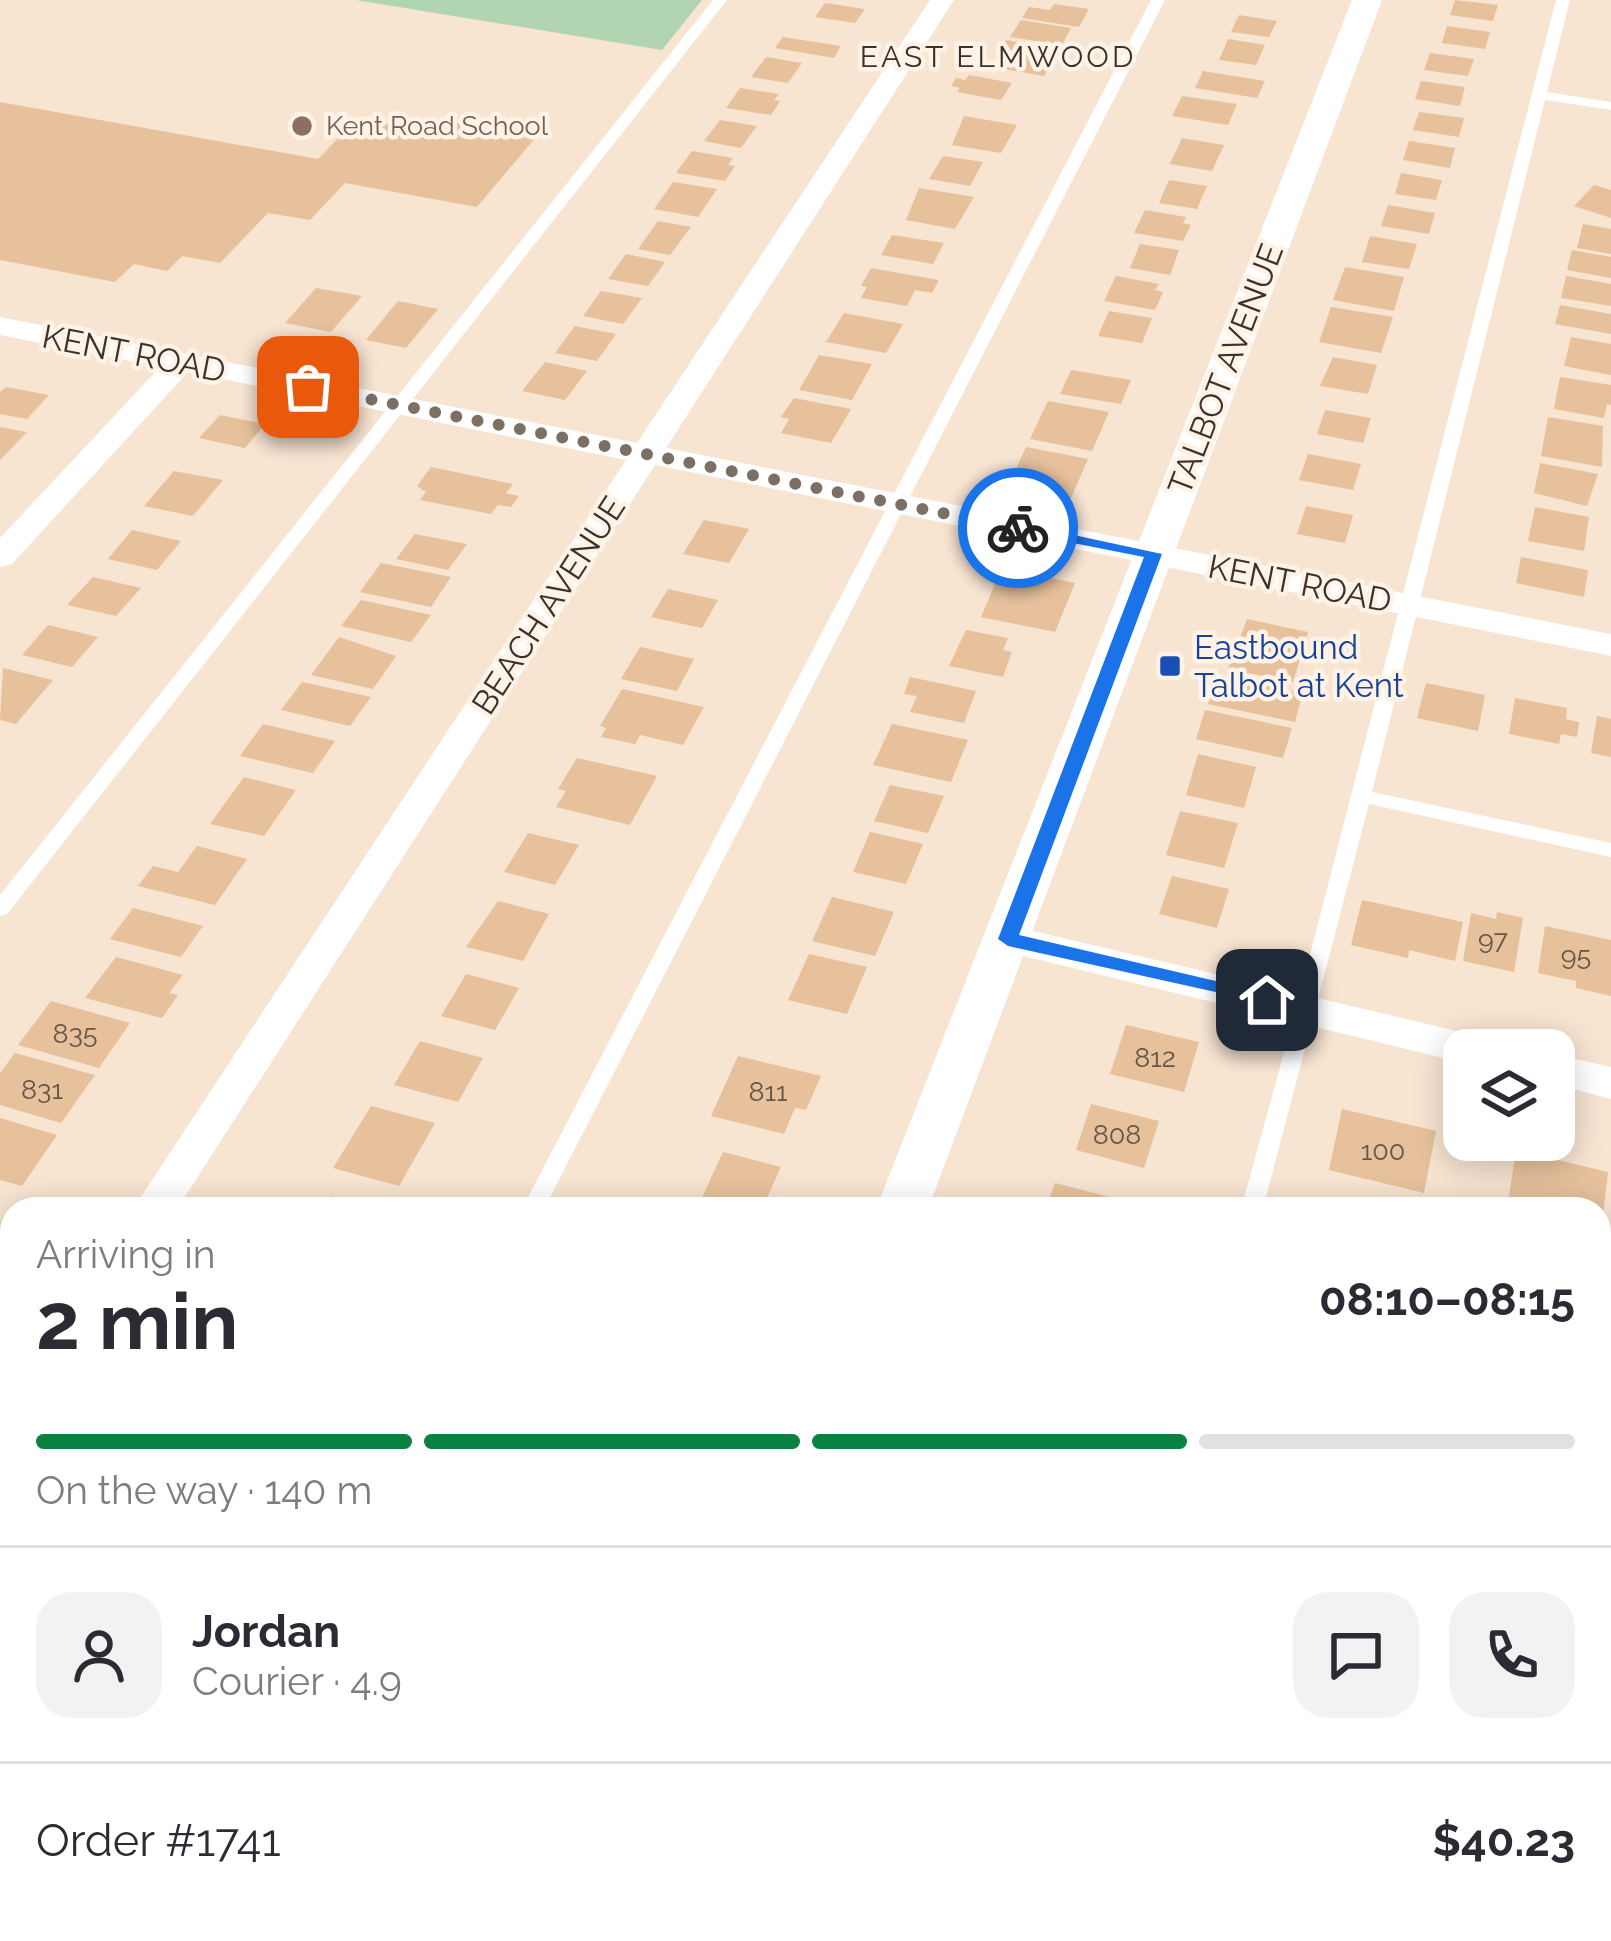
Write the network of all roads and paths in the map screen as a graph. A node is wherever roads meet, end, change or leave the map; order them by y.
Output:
1 (720, 0) edge
2 (942, 0) edge
3 (1158, 0) edge
4 (1366, 0) edge
5 (1563, 0) edge
6 (1538, 95) junction
7 (1611, 106) edge
8 (0, 326) edge
9 (181, 362) junction
10 (402, 404) junction
11 (646, 454) junction
12 (898, 504) junction
13 (1154, 554) junction
14 (0, 557) edge
15 (1408, 605) junction
16 (1611, 645) edge
17 (1360, 796) junction
18 (1611, 850) edge
19 (0, 909) edge
20 (1008, 939) junction
21 (1307, 1010) junction
22 (1443, 1043) edge
23 (1575, 1075) edge
24 (1611, 1083) edge
25 (162, 1197) edge
26 (539, 1197) edge
27 (907, 1197) edge
28 (1255, 1197) edge

1 - 10 lane
2 - 11 street, BEACH AVENUE
3 - 12 lane
4 - 13 street, TALBOT AVENUE
5 - 6 lane
6 - 7 lane
6 - 15 lane
8 - 9 street, KENT ROAD
9 - 10 street, KENT ROAD
9 - 14 street
10 - 11 street, KENT ROAD
10 - 19 lane
11 - 12 street, KENT ROAD
11 - 25 street, BEACH AVENUE
12 - 13 street, KENT ROAD
12 - 26 lane
13 - 15 street, KENT ROAD
13 - 20 street, TALBOT AVENUE
15 - 16 street, KENT ROAD
15 - 17 lane
17 - 18 lane
17 - 21 lane
20 - 21 street
20 - 27 street, TALBOT AVENUE
21 - 22 street
21 - 28 lane
23 - 24 street

